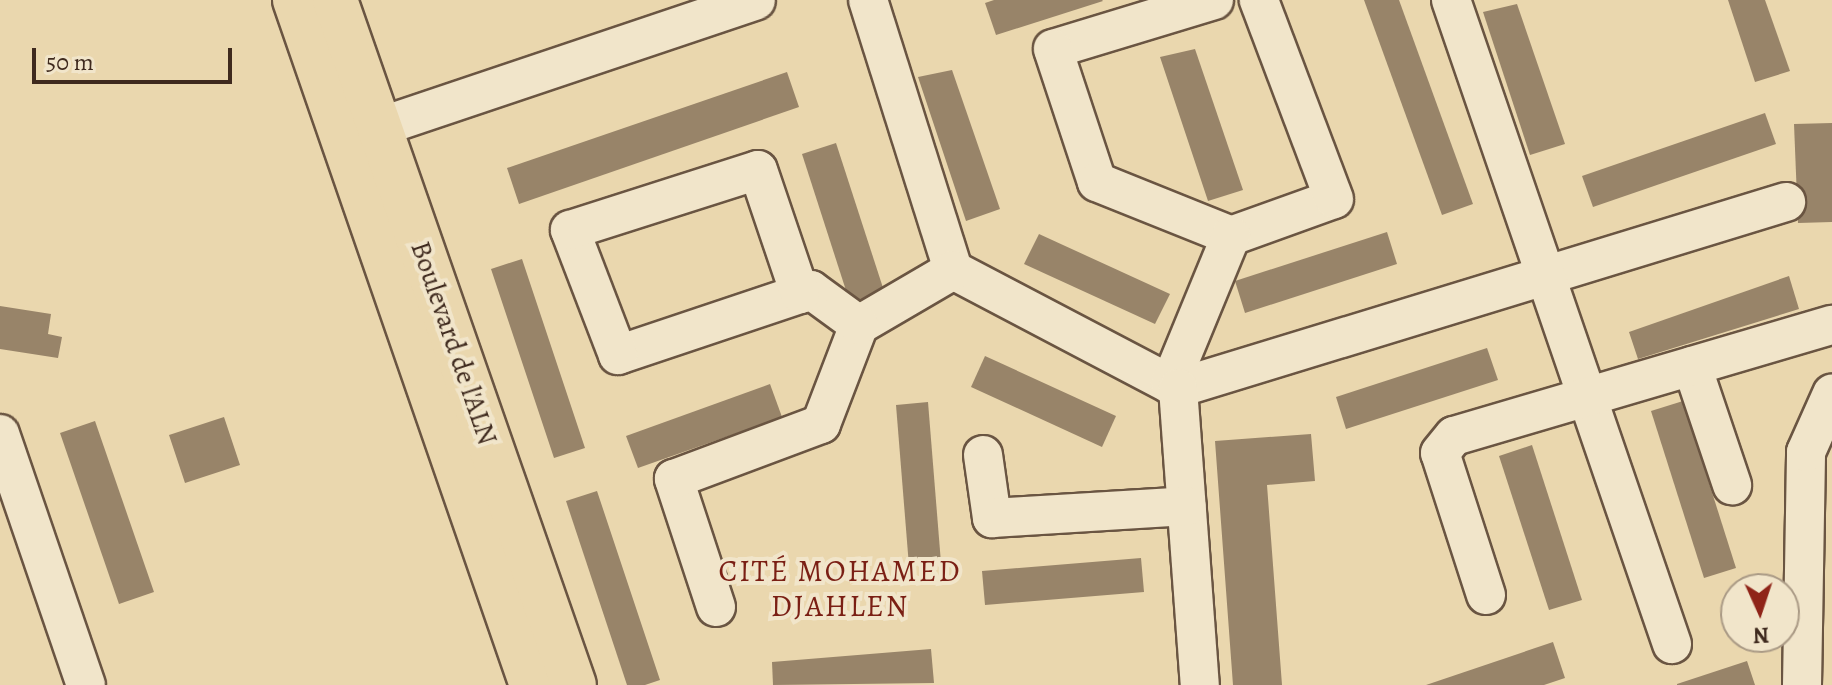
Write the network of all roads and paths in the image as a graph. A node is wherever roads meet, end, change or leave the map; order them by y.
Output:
1 (295, 0) edge
2 (335, 0) edge
3 (756, 0) edge
4 (868, 0) edge
5 (1214, 0) edge
6 (1259, 0) edge
7 (1451, 0) edge
8 (360, 134) junction
9 (1786, 202) dead end
10 (1231, 236) junction
11 (953, 270) junction
12 (1545, 274) junction
13 (800, 294) junction
14 (859, 325) junction
15 (1832, 325) edge
16 (1692, 366) junction
17 (1174, 386) junction
18 (1832, 394) edge
19 (1587, 397) junction
20 (0, 434) edge
21 (983, 455) dead end
22 (1732, 485) dead end
23 (1187, 506) junction
24 (1486, 595) dead end
25 (716, 607) dead end
26 (1672, 644) dead end
27 (86, 685) edge
28 (532, 685) edge
29 (574, 685) edge
30 (1200, 685) edge
31 (1802, 685) edge

1 - 8 main road, Boulevard de l'ALN
2 - 8 main road, Boulevard de l'ALN
3 - 8 street
4 - 11 street
5 - 10 street
6 - 10 street
7 - 12 street
8 - 28 main road, Boulevard de l'ALN
8 - 29 main road, Boulevard de l'ALN
9 - 12 street
10 - 17 street
11 - 14 street
11 - 17 street
12 - 17 street
12 - 19 street
13 - 13 street
13 - 14 street
14 - 25 street
15 - 16 street
16 - 19 street
16 - 22 street
17 - 23 street
18 - 31 street
19 - 24 street
19 - 26 street
20 - 27 street
21 - 23 street
23 - 30 street

